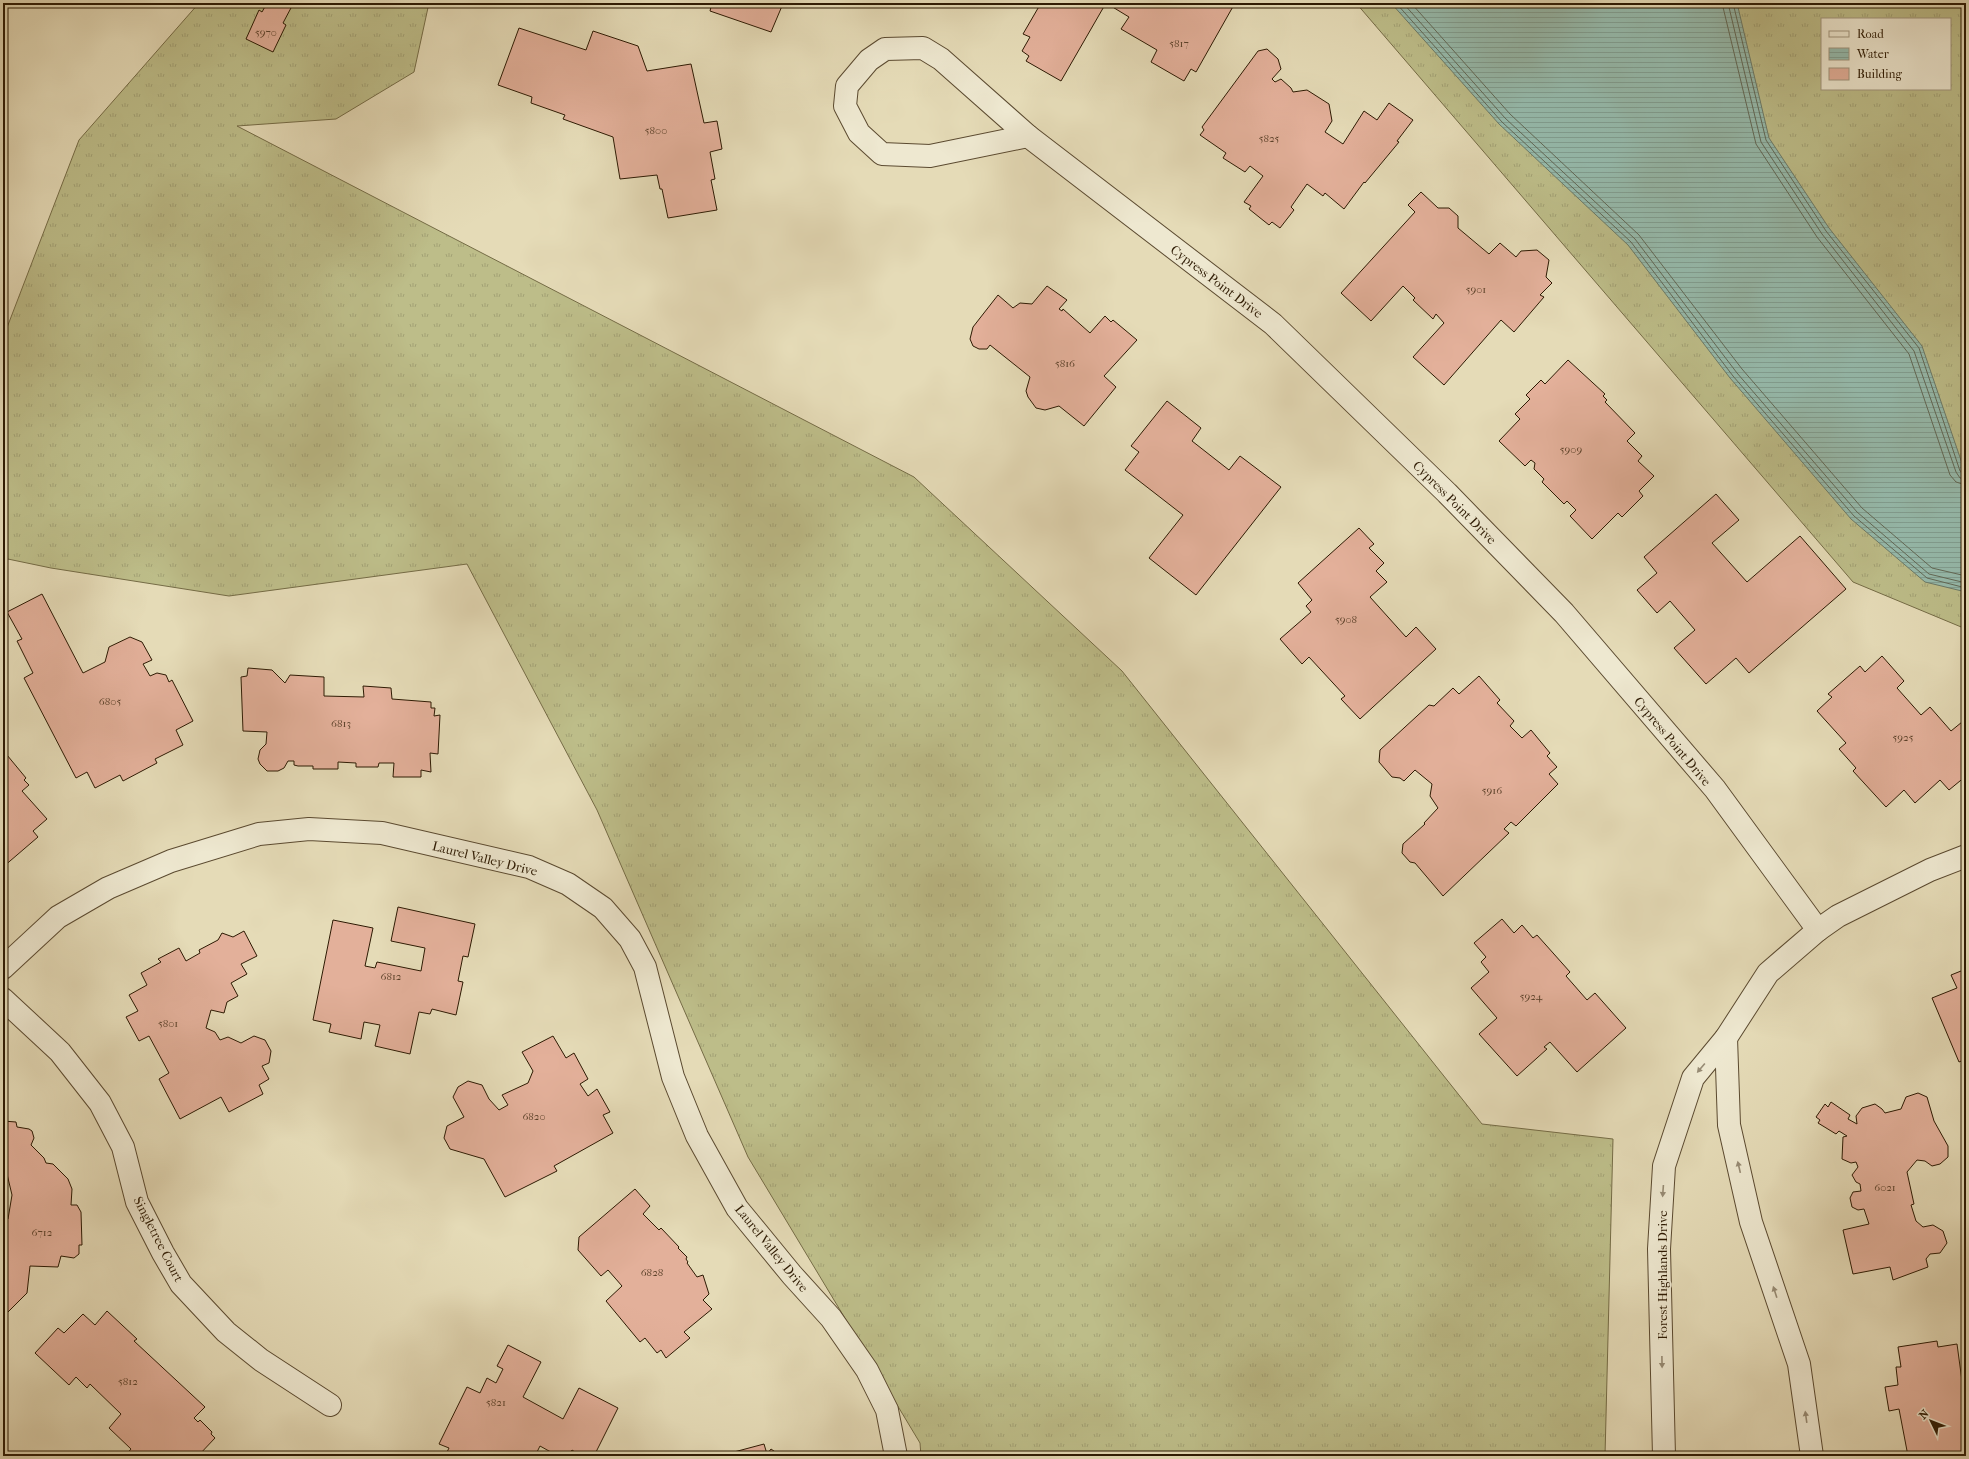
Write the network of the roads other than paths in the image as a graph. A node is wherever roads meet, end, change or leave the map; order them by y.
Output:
1 (1028, 136) junction
2 (1966, 856) edge
3 (1818, 930) junction
4 (3, 968) edge
5 (3, 999) edge
6 (1726, 1038) junction
7 (330, 1405) dead end
8 (896, 1456) edge
9 (1664, 1456) edge
10 (1812, 1456) edge

1 - 1 street, Cypress Point Drive
1 - 3 street, Cypress Point Drive
2 - 3 street, Forest Highlands Drive
3 - 6 street, Forest Highlands Drive
4 - 8 street, Laurel Valley Drive
5 - 7 street, Singletree Court
6 -> 9 street, Forest Highlands Drive
10 -> 6 street

